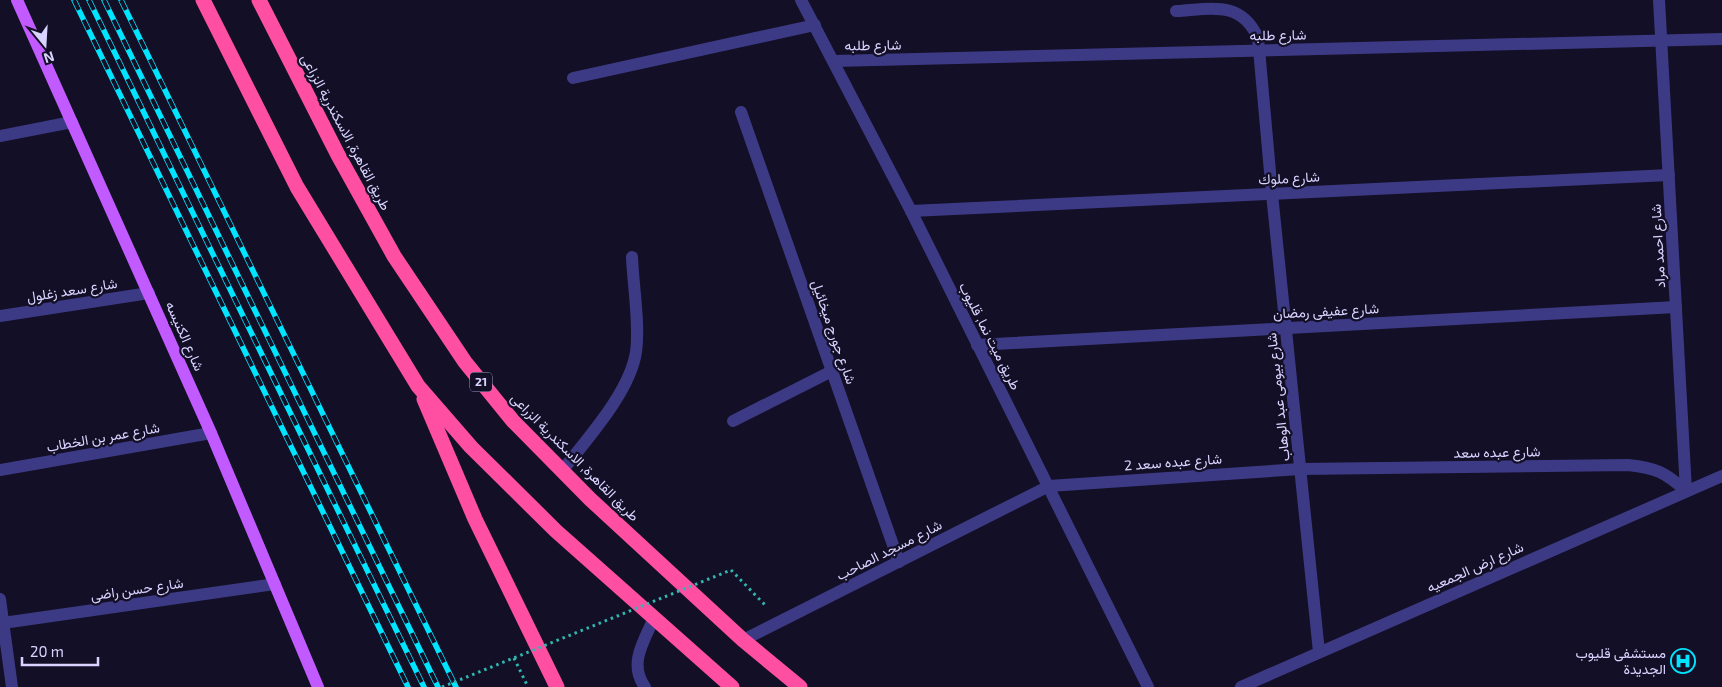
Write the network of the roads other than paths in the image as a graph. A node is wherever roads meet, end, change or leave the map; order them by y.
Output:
1 (17, 0) edge
2 (203, 0) edge
3 (259, 0) edge
4 (802, 0) edge
5 (1659, 0) edge
6 (1176, 11) dead end
7 (815, 25) junction
8 (1722, 39) edge
9 (1662, 40) junction
10 (1259, 50) junction
11 (834, 61) junction
12 (573, 78) dead end
13 (741, 112) dead end
14 (72, 122) junction
15 (0, 136) edge
16 (1669, 175) junction
17 (1272, 194) junction
18 (911, 211) junction
19 (632, 257) dead end
20 (149, 293) junction
21 (1676, 307) junction
22 (0, 316) edge
23 (1286, 328) junction
24 (977, 345) junction
25 (832, 371) junction
26 (418, 386) junction
27 (733, 421) dead end
28 (212, 433) junction
29 (1300, 468) junction
30 (0, 470) edge
31 (562, 471) junction
32 (1722, 476) edge
33 (1049, 486) junction
34 (1686, 491) junction
35 (899, 562) junction
36 (275, 584) junction
37 (0, 599) edge
38 (654, 618) junction
39 (3, 623) junction
40 (743, 640) junction
41 (1319, 652) junction
42 (12, 687) edge
43 (318, 687) edge
44 (557, 687) edge
45 (645, 687) edge
46 (732, 687) edge
47 (800, 687) edge
48 (1148, 687) edge
49 (1241, 687) edge

1 - 14 main road, شارع الكنيسه
2 - 26 highway
3 - 31 highway, طريق القاهرة, الاسكندرية الزراعى / 21
4 - 7 street, طريق ميت نما, قليوب
5 - 9 street, شارع احمد مراد
6 - 10 street, شارع بيومى عبد الوهاب
7 - 11 street, طريق ميت نما, قليوب
7 - 12 street
8 - 9 street, شارع طلبه
9 - 10 street, شارع طلبه
9 - 16 street, شارع احمد مراد
10 - 11 street, شارع طلبه
10 - 17 street, شارع بيومى عبد الوهاب
11 - 18 street, طريق ميت نما, قليوب
13 - 25 street, شارع جورج ميخائيل
14 - 15 street
14 - 20 main road, شارع الكنيسه
16 - 17 street, شارع ملوك
16 - 21 street, شارع احمد مراد
17 - 18 street, شارع ملوك
17 - 23 street, شارع بيومى عبد الوهاب
18 - 24 street, طريق ميت نما, قليوب
19 - 31 street
20 - 22 street, شارع سعد زغلول
20 - 28 main road, شارع الكنيسه
21 - 23 street, شارع عفيفى رمضان
21 - 34 street, شارع احمد مراد
23 - 24 street, شارع عفيفى رمضان
23 - 29 street, شارع بيومى عبد الوهاب
24 - 33 street, طريق ميت نما, قليوب
25 - 27 street
25 - 35 street, شارع جورج ميخائيل
26 - 38 highway
26 - 44 highway
28 - 30 street, شارع عمر بن الخطاب
28 - 36 main road, شارع الكنيسه
29 - 33 street, شارع عبده سعد 2
29 - 34 street, شارع عبده سعد
29 - 41 street, شارع بيومى عبد الوهاب
31 - 40 highway, طريق القاهرة, الاسكندرية الزراعى / 21
32 - 34 street, شارع ارض الجمعيه
33 - 35 street, شارع مسجد الصاحب
33 - 48 street, طريق ميت نما, قليوب
34 - 41 street, شارع ارض الجمعيه
35 - 40 street, شارع مسجد الصاحب
36 - 39 street, شارع حسن راضى
36 - 43 main road, شارع الكنيسه
37 - 39 street
38 - 45 street
38 - 46 highway
39 - 42 street
40 - 47 highway, طريق القاهرة, الاسكندرية الزراعى / 21
41 - 49 street, شارع ارض الجمعيه

